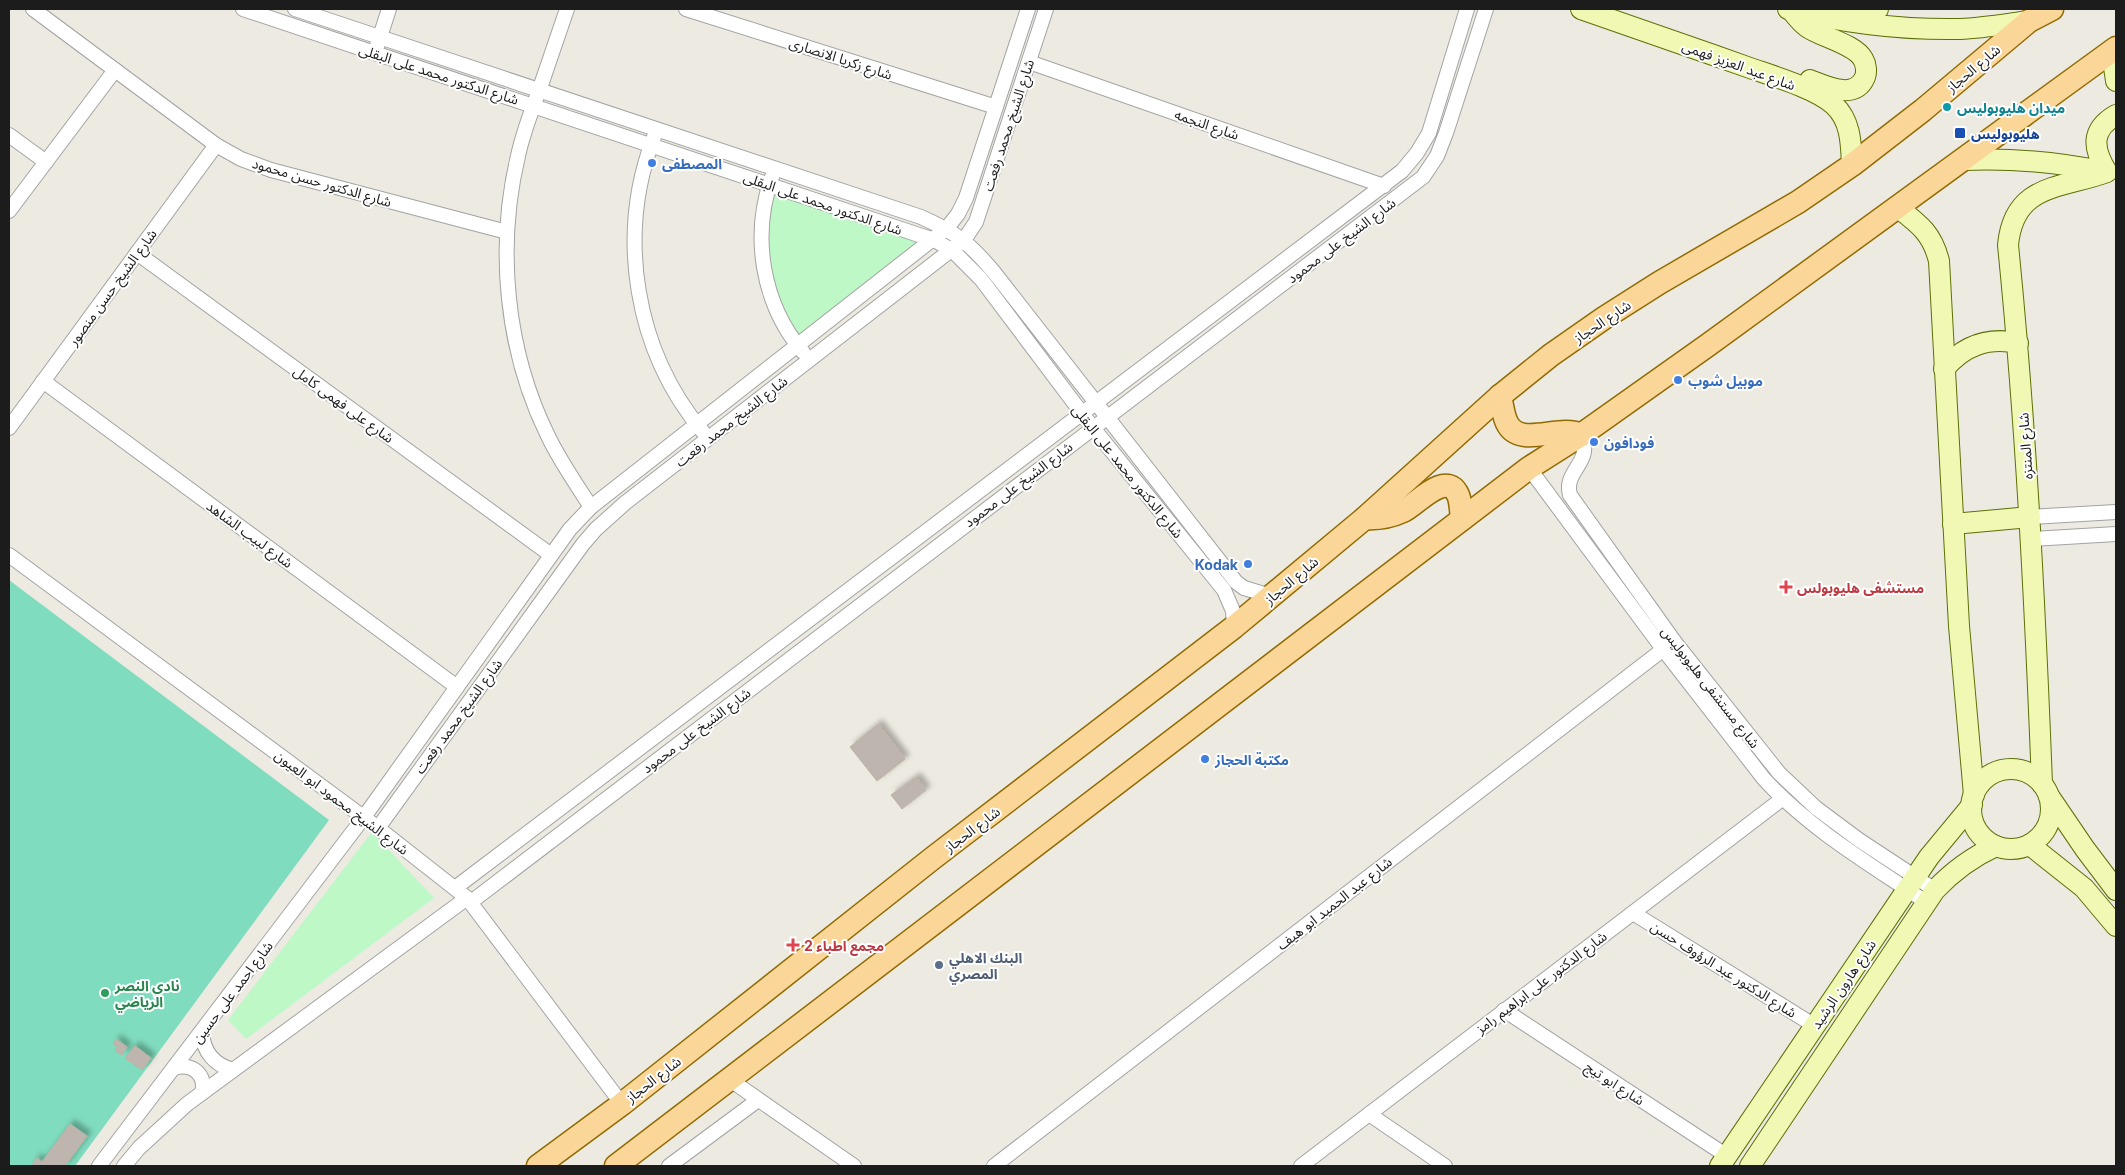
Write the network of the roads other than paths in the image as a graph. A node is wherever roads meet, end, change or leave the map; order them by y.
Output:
1 (33, 9) edge
2 (243, 9) edge
3 (295, 9) edge
4 (389, 9) edge
5 (567, 9) edge
6 (686, 9) edge
7 (1028, 9) edge
8 (1046, 9) edge
9 (1467, 9) edge
10 (1486, 9) edge
11 (1582, 9) edge
12 (1790, 9) edge
13 (1878, 9) edge
14 (2052, 9) edge
15 (1838, 20) junction
16 (2029, 21) junction
17 (380, 37) junction
18 (2116, 49) edge
19 (374, 53) junction
20 (1029, 62) junction
21 (115, 70) junction
22 (1778, 78) junction
23 (2116, 81) edge
24 (539, 90) junction
25 (533, 106) junction
26 (996, 107) junction
27 (2116, 114) edge
28 (657, 129) junction
29 (9, 135) edge
30 (216, 145) junction
31 (651, 145) junction
32 (1963, 160) junction
33 (46, 162) junction
34 (1852, 165) junction
35 (775, 169) junction
36 (2112, 174) edge
37 (769, 185) junction
38 (1384, 186) junction
39 (1898, 208) junction
40 (9, 211) edge
41 (947, 228) junction
42 (507, 232) junction
43 (934, 240) junction
44 (964, 240) junction
45 (952, 250) junction
46 (137, 253) junction
47 (2018, 343) junction
48 (798, 346) junction
49 (810, 360) junction
50 (1944, 369) junction
51 (43, 381) junction
52 (1500, 396) junction
53 (1096, 403) junction
54 (1082, 414) junction
55 (1106, 417) junction
56 (697, 425) junction
57 (9, 428) edge
58 (1093, 428) junction
59 (1581, 435) junction
60 (709, 438) junction
61 (1529, 468) junction
62 (591, 507) junction
63 (2116, 512) edge
64 (1365, 518) junction
65 (2030, 518) junction
66 (1462, 519) junction
67 (1953, 524) junction
68 (2116, 534) edge
69 (2032, 539) junction
70 (9, 555) edge
71 (551, 555) junction
72 (1272, 596) junction
73 (1234, 627) junction
74 (1669, 645) junction
75 (457, 687) junction
76 (2045, 789) junction
77 (1782, 799) junction
78 (1973, 800) junction
79 (364, 817) junction
80 (378, 828) junction
81 (2030, 845) junction
82 (1996, 846) junction
83 (1911, 883) junction
84 (455, 888) junction
85 (2116, 890) edge
86 (1931, 896) junction
87 (469, 900) junction
88 (1633, 913) junction
89 (2116, 926) edge
90 (1504, 1010) junction
91 (1815, 1026) junction
92 (202, 1032) junction
93 (174, 1068) junction
94 (233, 1070) junction
95 (730, 1079) junction
96 (202, 1093) junction
97 (758, 1100) junction
98 (622, 1104) junction
99 (1369, 1114) junction
100 (1723, 1161) edge
101 (99, 1166) edge
102 (124, 1166) edge
103 (538, 1166) edge
104 (616, 1166) edge
105 (669, 1166) edge
106 (854, 1166) edge
107 (994, 1166) edge
108 (1300, 1166) edge
109 (1445, 1166) edge
110 (1750, 1166) edge

1 - 21 street, شارع الدكتور حسن محمود
2 - 19 street, شارع الدكتور محمد على البقلى
3 - 17 street, شارع الدكتور محمد على البقلى
4 - 17 street
5 - 24 street
6 - 26 street, شارع زكريا الانصارى
7 - 26 street, شارع الشيخ محمد رفعت
8 - 20 street, شارع الشيخ محمد رفعت
9 - 38 street, شارع الشيخ على محمود
10 - 55 street, شارع الشيخ على محمود
11 - 22 street, شارع عبد العزيز فهمى
12 - 15 street
12 - 22 street
13 - 15 street
14 - 16 main road, شارع الحجاز
15 - 16 street
16 - 34 main road, شارع الحجاز
17 - 19 street
17 - 24 street, شارع الدكتور محمد على البقلى
18 - 23 street
18 - 32 main road
19 - 25 street, شارع الدكتور محمد على البقلى
20 - 38 street, شارع النجمه
20 - 44 street, شارع الشيخ محمد رفعت
21 - 30 street, شارع الدكتور حسن محمود
21 - 33 street
22 - 34 street, شارع عبد العزيز فهمى
24 - 25 street
24 - 28 street, شارع الدكتور محمد على البقلى
25 - 31 street, شارع الدكتور محمد على البقلى
25 - 42 street
26 - 41 street, شارع الشيخ محمد رفعت
27 - 36 street
28 - 31 street
28 - 35 street, شارع الدكتور محمد على البقلى
29 - 33 street
30 - 42 street, شارع الدكتور حسن محمود
30 - 46 street, شارع الشيخ حسن منصور
31 - 37 street, شارع الدكتور محمد على البقلى
31 - 56 street
32 - 36 street
32 - 39 main road
33 - 40 street
34 - 52 main road, شارع الحجاز
35 - 37 street
35 - 41 street, شارع الدكتور محمد على البقلى
36 - 47 street, شارع المنتزه
37 - 43 street, شارع الدكتور محمد على البقلى
37 - 48 street
38 - 53 street, شارع الشيخ على محمود
39 - 50 street
39 - 59 main road
41 - 43 street, شارع الشيخ محمد رفعت
41 - 44 street, شارع الدكتور محمد على البقلى
42 - 62 street
43 - 45 street, شارع الدكتور محمد على البقلى
43 - 48 street, شارع الشيخ محمد رفعت
44 - 45 street, شارع الشيخ محمد رفعت
44 - 53 street, شارع الدكتور محمد على البقلى
45 - 49 street, شارع الشيخ محمد رفعت
45 - 54 street, شارع الدكتور محمد على البقلى
46 - 51 street, شارع الشيخ حسن منصور
46 - 71 street, شارع على فهمى كامل
47 - 50 street
47 - 65 street, شارع المنتزه
48 - 49 street
48 - 56 street, شارع الشيخ محمد رفعت
49 - 60 street, شارع الشيخ محمد رفعت
50 - 67 street
51 - 57 street, شارع الشيخ حسن منصور
51 - 75 street, شارع لبيب الشاهد
52 - 59 main road
52 - 64 main road, شارع الحجاز
53 - 54 street, شارع الشيخ على محمود
53 - 55 street, شارع الدكتور محمد على البقلى
54 - 58 street, شارع الدكتور محمد على البقلى
54 - 84 street, شارع الشيخ على محمود
55 - 58 street, شارع الشيخ على محمود
55 - 72 street, شارع الدكتور محمد على البقلى
56 - 60 street
56 - 62 street, شارع الشيخ محمد رفعت
58 - 73 street, شارع الدكتور محمد على البقلى
58 - 87 street, شارع الشيخ على محمود
59 - 61 main road
59 - 74 street, شارع مستشفى هليوبوليس
60 - 80 street, شارع الشيخ محمد رفعت
61 - 66 main road
61 - 74 street, شارع مستشفى هليوبوليس
62 - 71 street, شارع الشيخ محمد رفعت
63 - 65 street
64 - 66 main road
64 - 72 main road, شارع الحجاز
65 - 67 street
65 - 69 street, شارع المنتزه
66 - 95 main road
67 - 78 street
68 - 69 street
69 - 76 street, شارع المنتزه
70 - 79 street, شارع الشيخ محمود ابو العيون
71 - 75 street, شارع الشيخ محمد رفعت
72 - 73 main road, شارع الحجاز
73 - 98 main road, شارع الحجاز
74 - 77 street, شارع مستشفى هليوبوليس
74 - 83 street, شارع مستشفى هليوبوليس
74 - 107 street, شارع عبد الحميد ابو هيف
75 - 79 street, شارع الشيخ محمد رفعت
76 - 78 street
76 - 81 street
76 - 85 street
77 - 83 street, شارع مستشفى هليوبوليس
77 - 88 street, شارع الدكتور على ابراهيم رامز
78 - 82 street
78 - 83 street, شارع هارون الرشيد
79 - 80 street, شارع الشيخ محمود ابو العيون
79 - 92 street, شارع احمد على حسين
80 - 84 street, شارع الشيخ محمود ابو العيون
81 - 82 street
81 - 89 street
82 - 86 street, شارع هارون الرشيد
83 - 86 street, شارع مستشفى هليوبوليس
83 - 91 street, شارع هارون الرشيد
84 - 87 street, شارع الشيخ محمود ابو العيون
86 - 110 street, شارع هارون الرشيد
87 - 94 street
87 - 98 street, شارع الشيخ محمود ابو العيون
88 - 90 street, شارع الدكتور على ابراهيم رامز
88 - 91 street, شارع الدكتور عبد الرؤوف حسن
90 - 99 street, شارع الدكتور على ابراهيم رامز
90 - 100 street, شارع ابو تيج
91 - 100 street, شارع هارون الرشيد
92 - 93 street, شارع احمد على حسين
92 - 94 street
93 - 96 street
93 - 101 street, شارع احمد على حسين
94 - 96 street
95 - 97 street
95 - 104 main road
96 - 102 street
97 - 105 street
97 - 106 street
98 - 103 main road, شارع الحجاز
99 - 108 street, شارع الدكتور على ابراهيم رامز
99 - 109 street

